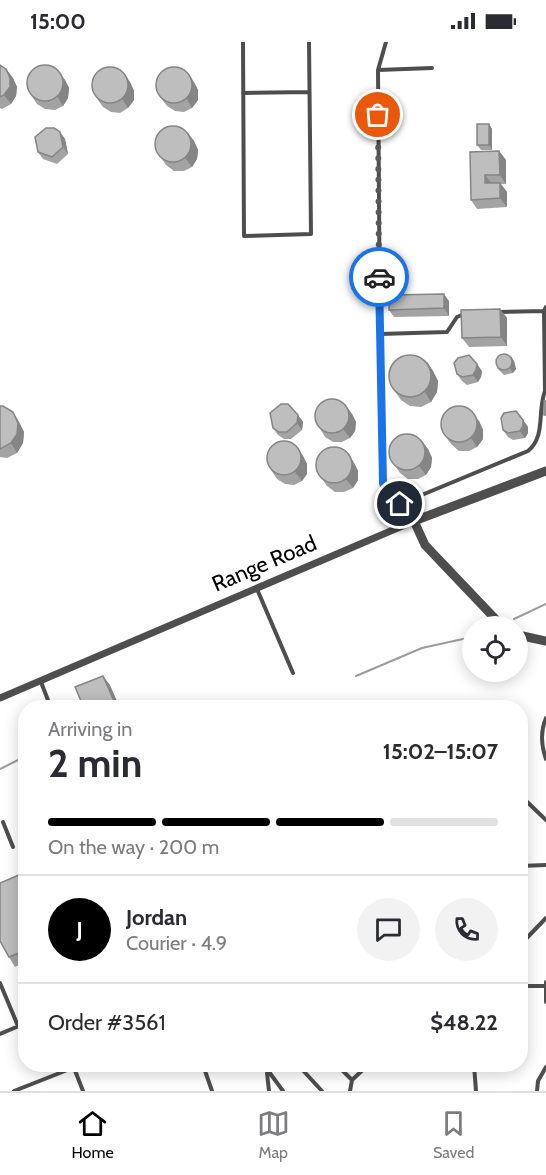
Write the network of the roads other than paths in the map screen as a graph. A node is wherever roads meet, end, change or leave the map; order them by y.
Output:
1 (243, 42) edge
2 (309, 42) edge
3 (386, 42) edge
4 (432, 68) dead end
5 (378, 70) junction
6 (309, 92) junction
7 (243, 93) junction
8 (545, 309) edge
9 (498, 312) edge
10 (474, 313) edge
11 (380, 334) junction
12 (546, 471) edge
13 (414, 521) junction
14 (257, 588) junction
15 (493, 616) edge
16 (528, 637) edge
17 (546, 641) edge
18 (293, 673) dead end
19 (40, 681) junction
20 (0, 698) edge
21 (48, 700) edge
22 (546, 718) edge
23 (546, 759) edge
24 (528, 803) edge
25 (546, 820) edge
26 (3, 822) dead end
27 (14, 847) dead end
28 (546, 865) edge
29 (528, 866) edge
30 (546, 918) edge
31 (528, 937) edge
32 (0, 983) edge
33 (546, 984) edge
34 (528, 985) edge
35 (546, 1002) edge
36 (18, 1026) joint
37 (0, 1034) edge
38 (546, 1067) edge
39 (64, 1072) edge
40 (76, 1072) edge
41 (205, 1072) edge
42 (267, 1072) edge
43 (270, 1072) edge
44 (304, 1072) edge
45 (344, 1072) edge
46 (361, 1072) edge
47 (475, 1072) edge
48 (352, 1080) junction
49 (14, 1091) edge
50 (83, 1091) edge
51 (212, 1091) edge
52 (269, 1091) edge
53 (283, 1091) edge
54 (322, 1091) edge
55 (350, 1091) edge
56 (476, 1091) edge
57 (537, 1091) edge

1 - 7 lane
2 - 6 lane
3 - 5 lane
4 - 5 lane
5 - 11 lane
6 - 7 lane
6 - 7 lane
8 - 9 lane
8 - 11 lane
10 - 11 lane
12 - 13 street, Range Road
13 - 14 street, Range Road
13 - 15 street
14 - 18 lane
14 - 19 street, Range Road
16 - 17 street
19 - 20 street, Range Road
19 - 21 lane
22 - 23 lane
24 - 25 lane
26 - 27 lane
28 - 29 lane
30 - 31 lane
32 - 36 lane
33 - 34 lane
33 - 35 lane
36 - 37 lane
38 - 57 lane
39 - 49 lane
40 - 50 lane
41 - 51 lane
42 - 52 lane
43 - 53 lane
44 - 54 lane
45 - 48 lane
46 - 48 lane
47 - 56 lane
48 - 55 lane

